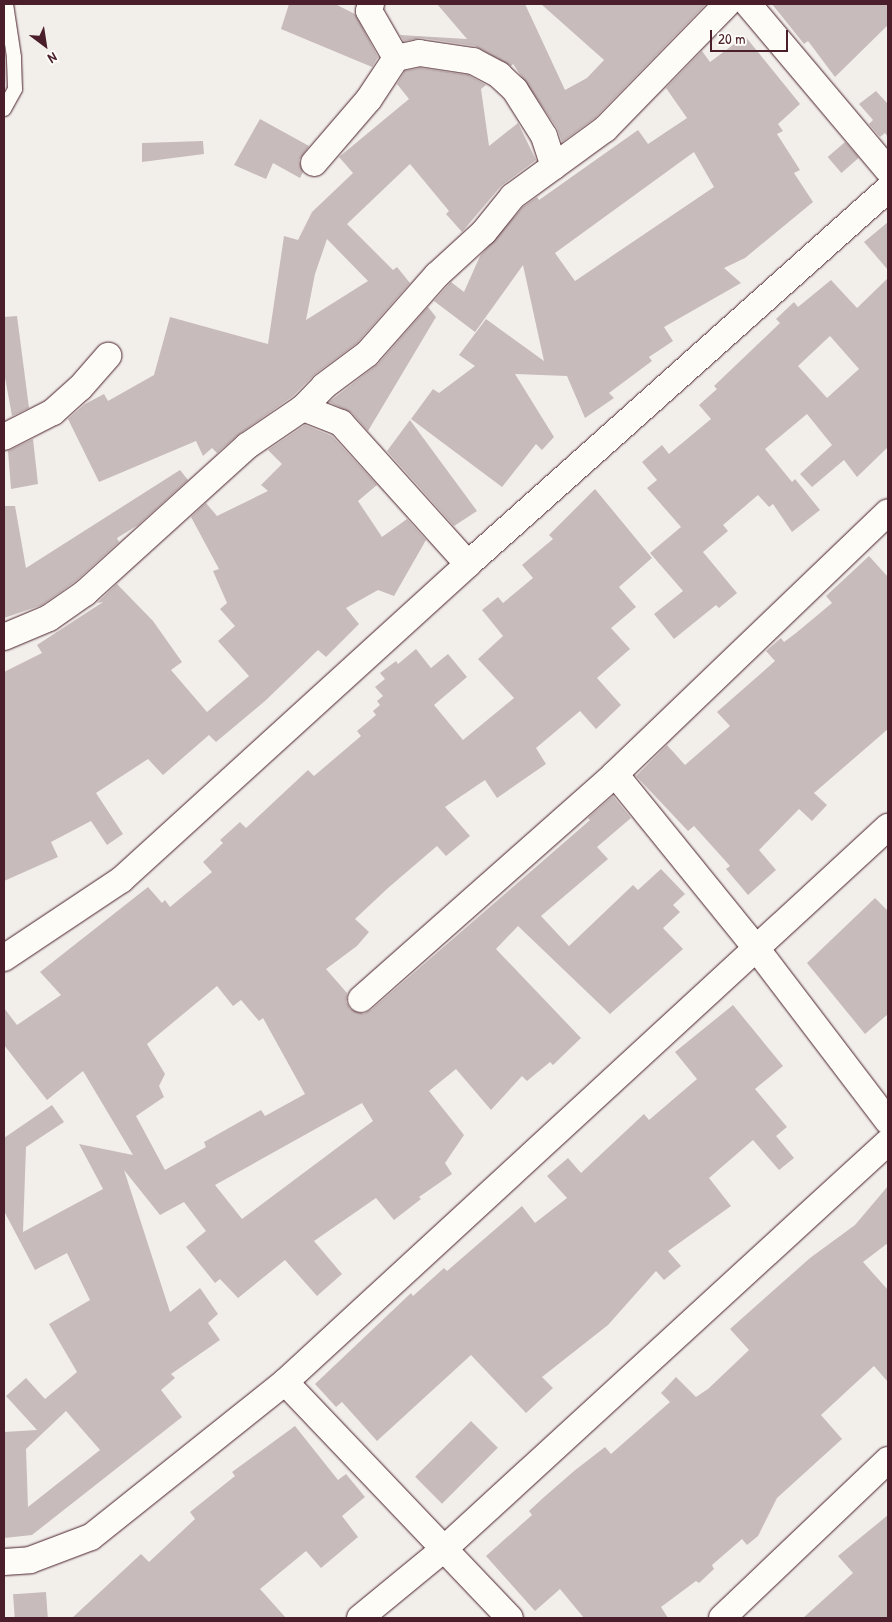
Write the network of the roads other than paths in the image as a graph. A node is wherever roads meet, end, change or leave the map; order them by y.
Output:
1 (6, 4) edge
2 (371, 4) edge
3 (727, 4) edge
4 (748, 4) edge
5 (396, 58) junction
6 (4, 109) edge
7 (314, 163) dead end
8 (554, 166) junction
9 (888, 170) edge
10 (888, 189) edge
11 (108, 356) dead end
12 (303, 408) junction
13 (4, 437) edge
14 (888, 512) edge
15 (468, 564) junction
16 (4, 637) edge
17 (615, 774) junction
18 (888, 827) edge
19 (756, 948) junction
20 (4, 958) edge
21 (361, 999) dead end
22 (888, 1121) edge
23 (888, 1142) edge
24 (285, 1382) junction
25 (888, 1460) edge
26 (444, 1548) junction
27 (4, 1562) edge
28 (360, 1618) edge
29 (510, 1618) edge
30 (722, 1618) edge

1 - 6 lane
2 - 5 street
3 - 8 street
4 - 9 street
5 - 7 street
5 - 8 street
8 - 12 street
10 - 15 street
11 - 13 street
12 - 15 street
12 - 16 street
14 - 17 street
15 - 20 street
17 - 19 street
17 - 21 street
18 - 19 street
19 - 22 street
19 - 24 street
23 - 26 street
24 - 26 street
24 - 27 street
25 - 30 street
26 - 28 street
26 - 29 street

